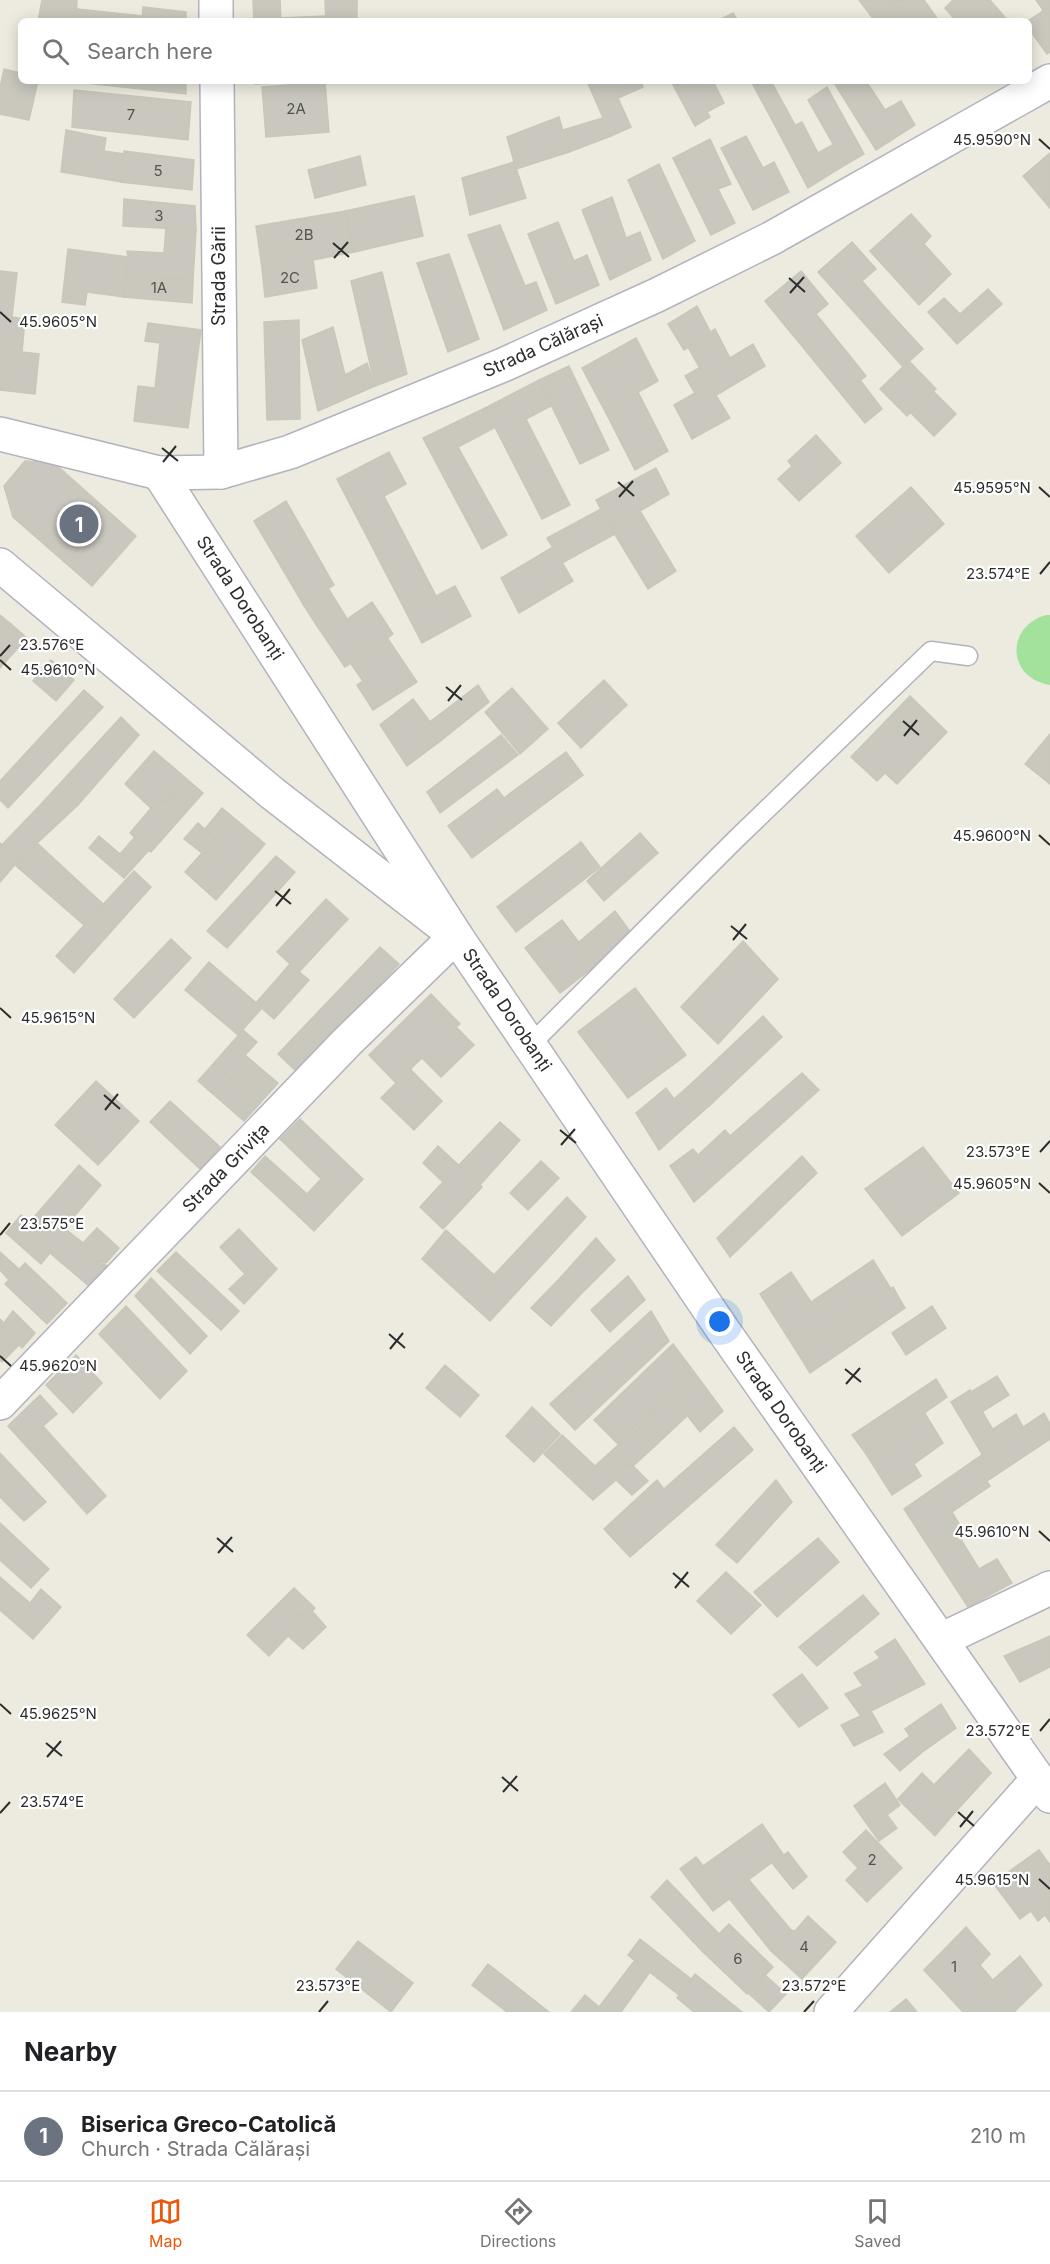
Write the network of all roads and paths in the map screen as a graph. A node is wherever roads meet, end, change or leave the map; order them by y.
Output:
1 (216, 0) edge
2 (216, 18) edge
3 (1050, 81) edge
4 (217, 84) edge
5 (0, 434) edge
6 (221, 472) junction
7 (159, 473) junction
8 (0, 565) edge
9 (968, 656) dead end
10 (456, 936) junction
11 (531, 1044) junction
12 (0, 1403) edge
13 (1050, 1588) edge
14 (941, 1640) junction
15 (1044, 1787) edge
16 (831, 2012) edge

1 - 2 street
3 - 6 street, Strada Călărași
4 - 6 street, Strada Gării
5 - 7 street, Strada Călărași
6 - 7 street, Strada Călărași
7 - 10 street, Strada Dorobanți
8 - 10 street, Strada Dorobanți
9 - 11 lane
10 - 11 street, Strada Dorobanți
10 - 12 street, Strada Grivița
11 - 14 street, Strada Dorobanți
13 - 14 street
14 - 15 street, Strada Dorobanți
15 - 16 street

